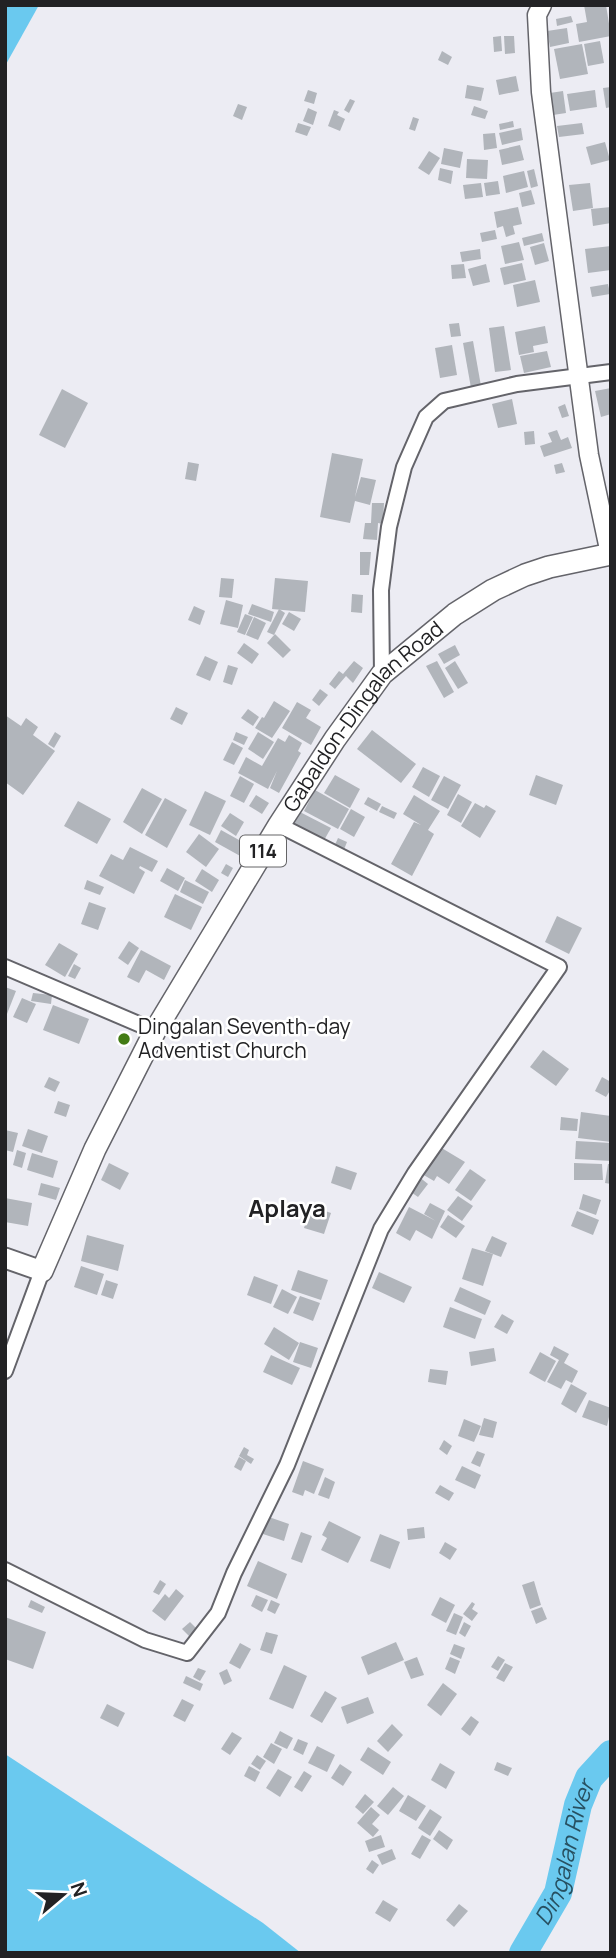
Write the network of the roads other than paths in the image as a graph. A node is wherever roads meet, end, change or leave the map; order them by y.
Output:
1 (542, 5) edge
2 (611, 372) edge
3 (579, 377) junction
4 (611, 554) edge
5 (382, 674) junction
6 (279, 824) junction
7 (5, 967) edge
8 (155, 1031) junction
9 (5, 1258) edge
10 (42, 1271) junction
11 (5, 1371) edge
12 (5, 1570) edge

1 - 3 street
2 - 3 street
3 - 4 street
3 - 5 street
4 - 5 main road, Gabaldon-Dingalan Road / 114
5 - 6 main road, Gabaldon-Dingalan Road / 114
6 - 8 main road, Gabaldon-Dingalan Road / 114
6 - 12 street
7 - 8 street
8 - 10 main road, Gabaldon-Dingalan Road / 114
9 - 10 main road
10 - 11 street

